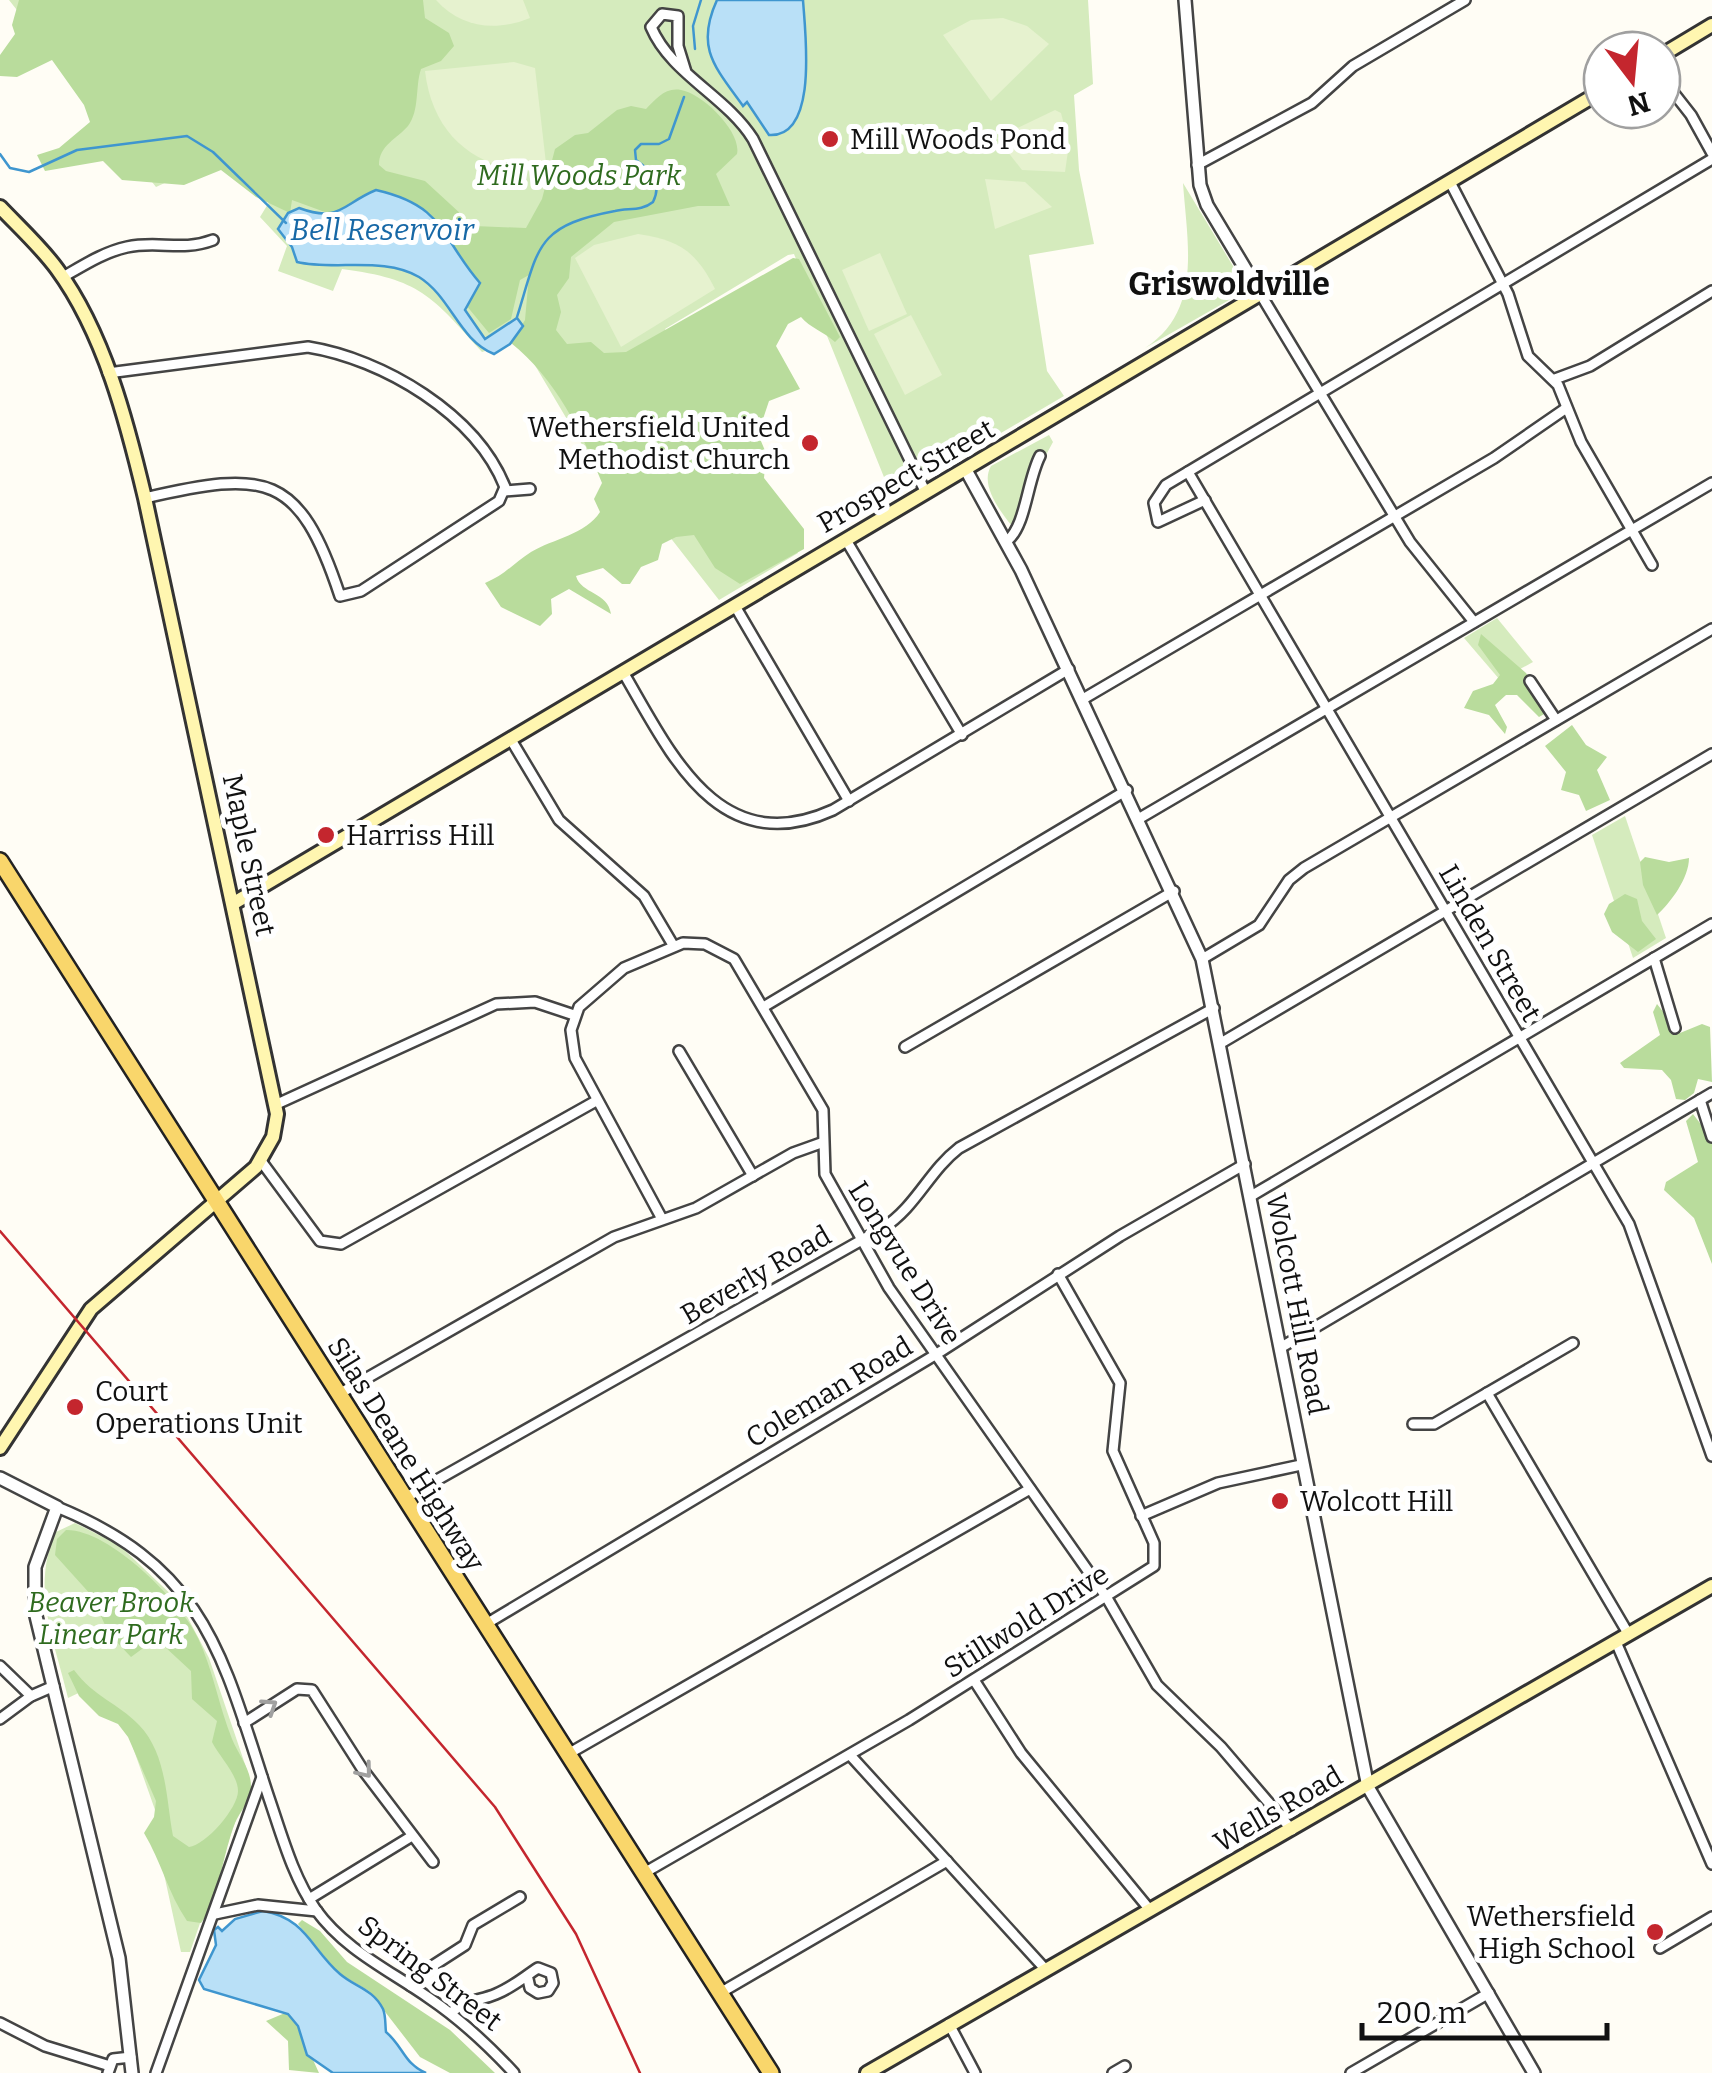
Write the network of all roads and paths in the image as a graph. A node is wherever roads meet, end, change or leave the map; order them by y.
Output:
1 (1185, 0) edge
2 (1465, 0) edge
3 (1712, 24) edge
4 (1682, 42) edge
5 (686, 72) junction
6 (1582, 103) edge
7 (1682, 104) edge
8 (1712, 156) edge
9 (1197, 165) junction
10 (1450, 182) junction
11 (0, 207) edge
12 (213, 240) dead end
13 (63, 278) junction
14 (1503, 284) junction
15 (1712, 291) edge
16 (1261, 295) junction
17 (108, 373) junction
18 (1554, 379) junction
19 (1320, 394) junction
20 (1565, 409) junction
21 (1040, 456) dead end
22 (966, 470) junction
23 (1188, 472) junction
24 (1712, 483) edge
25 (530, 489) dead end
26 (505, 491) junction
27 (926, 493) junction
28 (145, 498) junction
29 (1204, 500) junction
30 (1394, 516) junction
31 (1631, 529) junction
32 (846, 540) junction
33 (1007, 541) junction
34 (1652, 565) dead end
35 (1260, 595) junction
36 (734, 606) junction
37 (1474, 622) junction
38 (1712, 629) edge
39 (1069, 669) junction
40 (623, 672) junction
41 (1530, 680) dead end
42 (1083, 699) junction
43 (1327, 708) junction
44 (1556, 720) junction
45 (962, 734) junction
46 (510, 738) junction
47 (1712, 754) edge
48 (1127, 790) junction
49 (849, 801) junction
50 (1390, 817) junction
51 (1140, 818) junction
52 (0, 861) edge
53 (1174, 892) junction
54 (234, 902) junction
55 (1445, 912) junction
56 (1712, 924) edge
57 (673, 945) junction
58 (1654, 958) junction
59 (1202, 959) junction
60 (765, 1006) junction
61 (1214, 1008) junction
62 (574, 1015) junction
63 (1675, 1028) dead end
64 (1519, 1038) junction
65 (1221, 1043) junction
66 (905, 1047) dead end
67 (679, 1051) dead end
68 (1712, 1093) edge
69 (1700, 1100) junction
70 (596, 1101) junction
71 (277, 1104) junction
72 (1712, 1137) edge
73 (821, 1143) junction
74 (261, 1161) junction
75 (1593, 1163) junction
76 (1245, 1164) junction
77 (752, 1176) junction
78 (1251, 1196) junction
79 (215, 1200) junction
80 (662, 1220) junction
81 (861, 1240) junction
82 (1058, 1274) junction
83 (1572, 1343) dead end
84 (1280, 1348) junction
85 (935, 1355) junction
86 (1486, 1393) junction
87 (339, 1394) junction
88 (1414, 1424) dead end
89 (0, 1448) edge
90 (1712, 1456) edge
91 (1301, 1465) junction
92 (0, 1478) edge
93 (1030, 1489) junction
94 (405, 1498) junction
95 (57, 1507) junction
96 (1141, 1516) junction
97 (1712, 1586) edge
98 (1107, 1598) junction
99 (486, 1624) junction
100 (1622, 1638) junction
101 (0, 1666) edge
102 (974, 1680) junction
103 (54, 1686) junction
104 (30, 1696) junction
105 (0, 1719) edge
106 (244, 1723) junction
107 (568, 1754) junction
108 (850, 1754) junction
109 (262, 1777) junction
110 (1368, 1786) junction
111 (1292, 1830) junction
112 (412, 1836) junction
113 (433, 1862) dead end
114 (948, 1862) junction
115 (1712, 1864) edge
116 (644, 1873) junction
117 (520, 1897) dead end
118 (310, 1899) junction
119 (1150, 1910) junction
120 (317, 1911) junction
121 (215, 1914) junction
122 (1712, 1917) edge
123 (1660, 1948) dead end
124 (1046, 1970) junction
125 (528, 1978) dead end
126 (411, 1986) junction
127 (720, 1993) junction
128 (1489, 1993) junction
129 (450, 2014) junction
130 (0, 2023) edge
131 (949, 2024) junction
132 (131, 2056) junction
133 (1126, 2066) dead end
134 (109, 2069) edge
135 (132, 2073) edge
136 (156, 2073) edge
137 (514, 2073) edge
138 (770, 2073) edge
139 (867, 2073) edge
140 (975, 2073) edge
141 (1113, 2073) edge
142 (1350, 2073) edge
143 (1534, 2073) edge

1 - 9 street
2 - 9 street
3 - 4 main road
5 - 5 street
5 - 27 street
6 - 10 main road, Prospect Street
7 - 8 street
8 - 14 street
9 - 16 street
10 - 14 street
10 - 16 main road, Prospect Street
11 - 13 main road, Maple Street
12 - 13 street
13 - 17 main road, Maple Street
14 - 18 street
14 - 19 street
15 - 18 street
16 - 19 street
16 - 22 main road, Prospect Street
17 - 26 street
17 - 28 main road, Maple Street
18 - 20 street
19 - 23 street
19 - 30 street
20 - 30 street
20 - 31 street
21 - 33 street
22 - 27 main road, Prospect Street
22 - 33 street, Wolcott Hill Road
23 - 29 street, Linden Street
23 - 29 street
24 - 31 street
25 - 26 street
26 - 28 street
27 - 32 main road, Prospect Street
28 - 54 main road, Maple Street
29 - 35 street, Linden Street
30 - 35 street
30 - 37 street
31 - 34 street
31 - 37 street
32 - 36 main road, Prospect Street
32 - 45 street
33 - 39 street, Wolcott Hill Road
35 - 42 street
35 - 43 street, Linden Street
36 - 40 main road, Prospect Street
36 - 49 street
37 - 43 street
38 - 44 street
39 - 42 street, Wolcott Hill Road
39 - 45 street
40 - 46 main road, Prospect Street
40 - 49 street
41 - 44 street
42 - 48 street, Wolcott Hill Road
43 - 50 street, Linden Street
43 - 51 street
44 - 50 street
45 - 49 street
46 - 54 main road, Prospect Street
46 - 57 street
47 - 55 street
48 - 51 street, Wolcott Hill Road
48 - 60 street
50 - 55 street, Linden Street
50 - 59 street
51 - 53 street, Wolcott Hill Road
52 - 79 main road, Silas Deane Highway
53 - 59 street, Wolcott Hill Road
53 - 66 street
54 - 71 main road, Maple Street
55 - 64 street, Linden Street
55 - 65 street
56 - 58 street
57 - 60 street, Longvue Drive
57 - 62 street
58 - 63 street
58 - 64 street
59 - 61 street, Wolcott Hill Road
60 - 73 street, Longvue Drive
61 - 65 street, Wolcott Hill Road
61 - 81 street, Beverly Road
62 - 70 street
62 - 71 street
64 - 75 street, Linden Street
64 - 78 street
65 - 76 street, Wolcott Hill Road
67 - 77 street
68 - 69 street
69 - 72 street
69 - 75 street
70 - 74 street
70 - 80 street
71 - 74 main road, Maple Street
73 - 77 street
73 - 81 street, Longvue Drive
74 - 79 main road
75 - 84 street
75 - 90 street, Linden Street
76 - 78 street, Wolcott Hill Road
76 - 82 street, Coleman Road
77 - 80 street
78 - 84 street, Wolcott Hill Road
79 - 87 main road, Silas Deane Highway
79 - 89 main road
80 - 87 street
81 - 85 street, Longvue Drive
81 - 94 street, Beverly Road
82 - 85 street, Coleman Road
82 - 96 street, Stillwold Drive
83 - 86 street
84 - 91 street, Wolcott Hill Road
85 - 93 street, Longvue Drive
85 - 99 street, Coleman Road
86 - 88 street
86 - 100 street
87 - 94 main road, Silas Deane Highway
91 - 96 street
91 - 110 street, Wolcott Hill Road
92 - 95 street, Spring Street
93 - 98 street, Longvue Drive
93 - 107 street
94 - 99 main road, Silas Deane Highway
95 - 103 street
95 - 106 street, Spring Street
96 - 98 street, Stillwold Drive
97 - 100 main road, Wells Road
98 - 102 street, Stillwold Drive
98 - 111 street, Longvue Drive
99 - 107 main road, Silas Deane Highway
100 - 110 main road, Wells Road
100 - 115 street
101 - 104 street
102 - 108 street, Stillwold Drive
102 - 119 street
103 - 104 street
103 - 132 street
104 - 105 street
106 - 109 street, Spring Street
106 -> 112 street
107 - 116 main road, Silas Deane Highway
108 - 114 street
108 - 116 street, Stillwold Drive
109 - 118 street, Spring Street
109 - 121 street
110 - 111 main road, Wells Road
110 - 128 street, Wolcott Hill Road
111 - 119 main road, Wells Road
112 - 113 street
112 - 118 street
114 - 124 street
114 - 127 street
116 - 127 main road, Silas Deane Highway
117 - 126 street
118 - 120 street, Spring Street
119 - 124 main road, Wells Road
120 - 121 street
120 - 126 street, Spring Street
121 - 136 street
122 - 123 street
124 - 131 main road, Wells Road
125 - 129 street
126 - 129 street, Spring Street
127 - 138 main road, Silas Deane Highway
128 - 142 street
128 - 143 street, Wolcott Hill Road
129 - 137 street, Spring Street
130 - 134 street
131 - 139 main road, Wells Road
131 - 140 street
132 - 134 street
132 - 135 street
133 - 141 street

